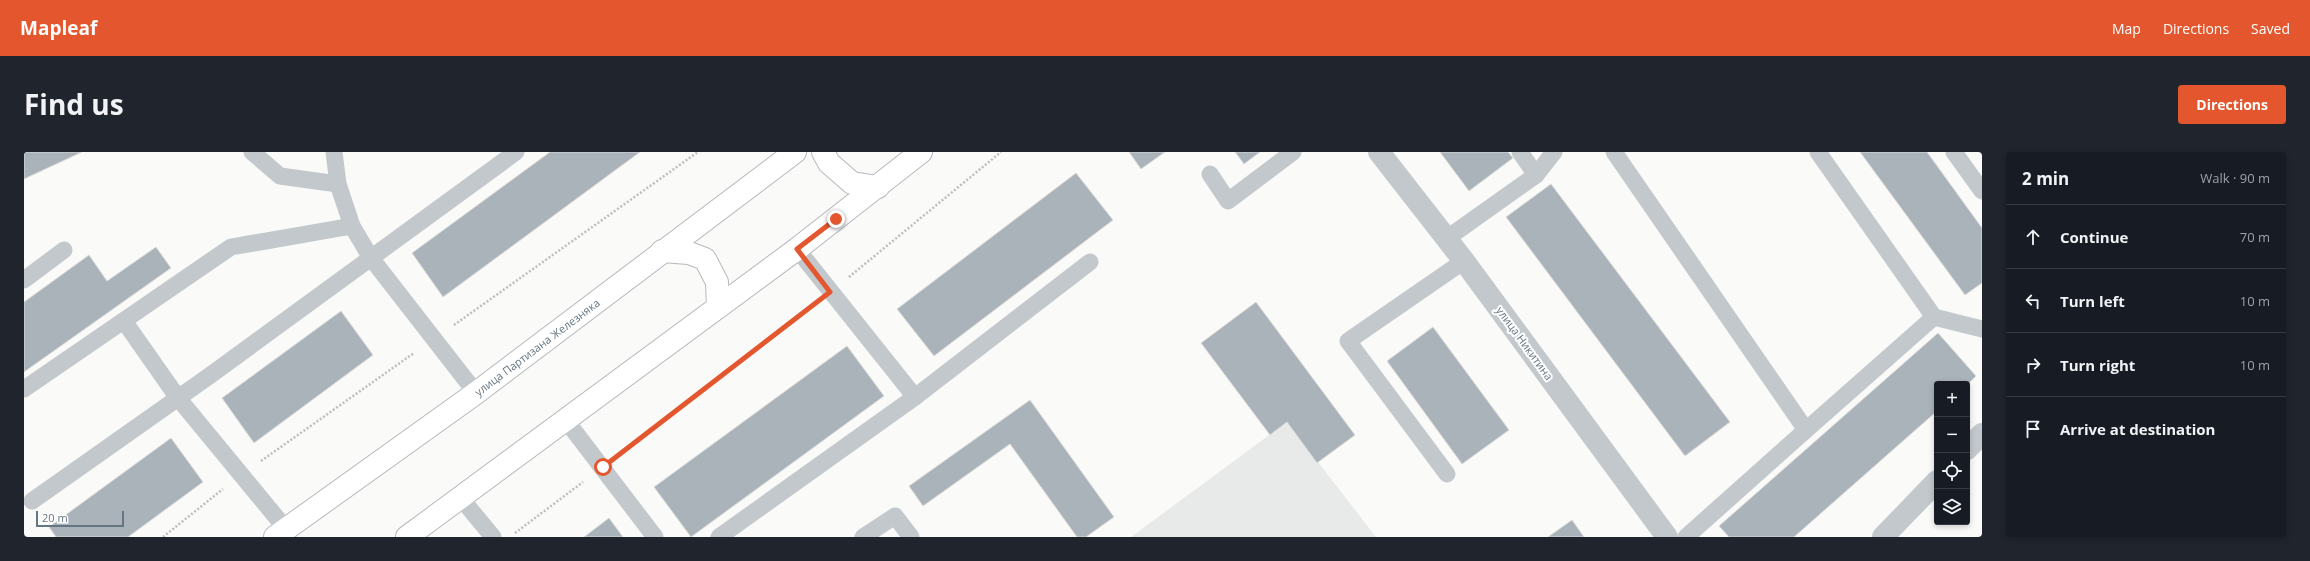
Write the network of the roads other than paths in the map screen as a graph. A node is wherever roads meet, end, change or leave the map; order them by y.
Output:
1 (252, 152) edge
2 (334, 152) edge
3 (516, 152) edge
4 (795, 152) edge
5 (823, 152) edge
6 (921, 152) edge
7 (1293, 152) edge
8 (1380, 152) edge
9 (1520, 152) edge
10 (1554, 152) edge
11 (1614, 152) edge
12 (1818, 152) edge
13 (1954, 152) edge
14 (1210, 174) dead end
15 (1536, 175) junction
16 (338, 184) junction
17 (878, 187) junction
18 (1982, 192) edge
19 (352, 226) junction
20 (1446, 239) junction
21 (797, 249) junction
22 (64, 250) dead end
23 (662, 251) junction
24 (370, 258) junction
25 (1464, 261) junction
26 (1090, 262) dead end
27 (24, 280) edge
28 (718, 307) junction
29 (1934, 317) junction
30 (124, 321) junction
31 (1982, 329) edge
32 (24, 389) edge
33 (476, 393) junction
34 (915, 397) junction
35 (178, 398) junction
36 (565, 419) junction
37 (1806, 430) junction
38 (1982, 434) edge
39 (1970, 447) edge
40 (1447, 474) dead end
41 (1934, 483) edge
42 (460, 497) junction
43 (32, 501) dead end
44 (281, 533) edge
45 (407, 537) edge
46 (493, 537) edge
47 (655, 537) edge
48 (719, 537) edge
49 (863, 537) edge
50 (911, 537) edge
51 (1667, 537) edge
52 (1686, 537) edge
53 (1882, 537) edge

1 - 16 lane
2 - 16 lane
3 - 24 lane
4 - 23 main road, улица Партизана Железняка
5 - 17 main road
6 - 17 main road
7 - 14 lane
8 - 20 street, улица Никитина
9 - 15 lane
10 - 15 lane
11 - 37 lane
12 - 29 lane
13 - 18 lane
15 - 20 lane
16 - 19 lane
17 - 21 main road
19 - 24 lane
19 - 30 lane
20 - 25 street, улица Никитина
21 - 28 main road
21 - 34 lane
22 - 27 lane
23 - 28 main road
23 - 33 main road, улица Партизана Железняка
24 - 33 lane
24 - 35 lane
25 - 40 lane
25 - 51 street, улица Никитина
26 - 34 lane
28 - 36 main road
29 - 31 lane
29 - 37 lane
30 - 32 lane
30 - 35 lane
33 - 44 main road, улица Партизана Железняка
34 - 48 lane
35 - 43 lane
35 - 44 lane
36 - 42 main road
36 - 47 lane
37 - 52 lane
38 - 39 street
41 - 53 street
42 - 45 main road
42 - 46 lane
49 - 50 lane

